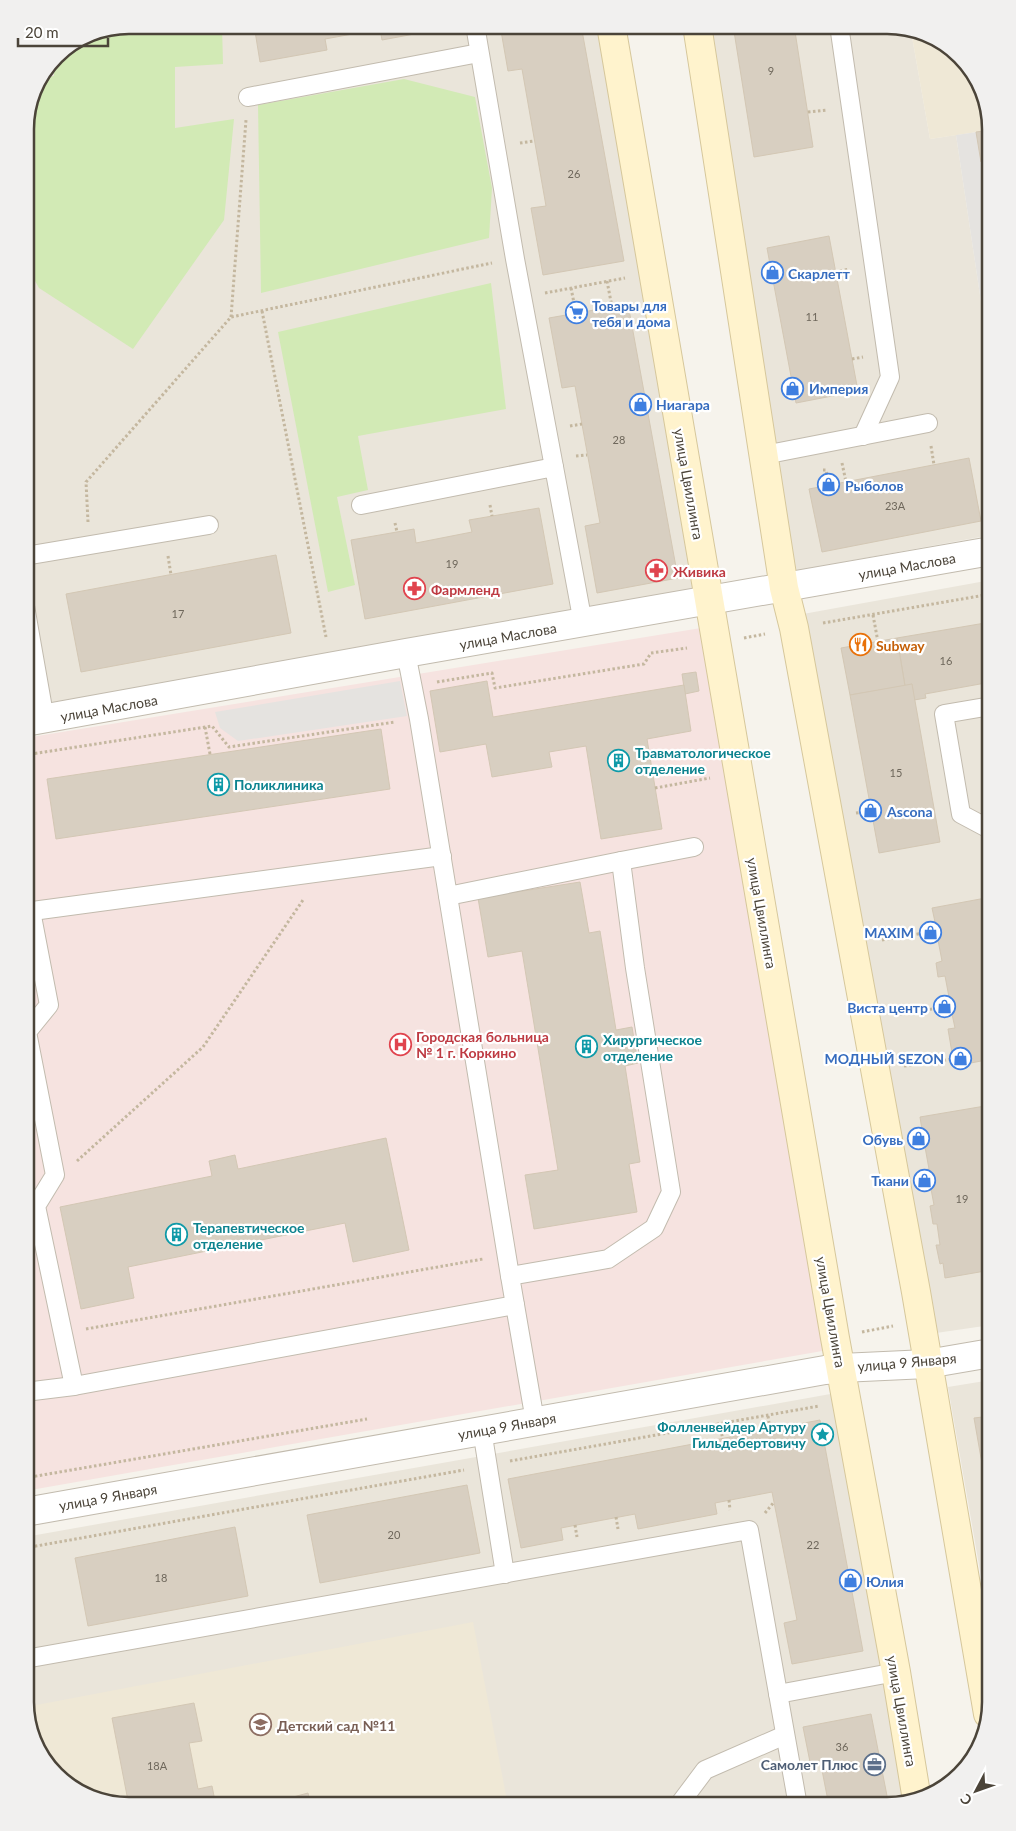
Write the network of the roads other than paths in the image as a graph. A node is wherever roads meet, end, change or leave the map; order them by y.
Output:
1 (476, 34) edge
2 (612, 34) edge
3 (698, 34) edge
4 (840, 34) edge
5 (479, 53) junction
6 (248, 97) road end
7 (928, 423) dead end
8 (863, 436) junction
9 (764, 455) junction
10 (554, 467) junction
11 (361, 505) dead end
12 (209, 525) dead end
13 (982, 553) edge
14 (34, 554) edge
15 (784, 588) junction
16 (708, 601) junction
17 (583, 623) junction
18 (406, 653) junction
19 (982, 708) edge
20 (35, 721) edge
21 (982, 825) edge
22 (694, 847) dead end
23 (442, 856) junction
24 (621, 861) junction
25 (448, 896) junction
26 (34, 910) edge
27 (34, 938) edge
28 (34, 1023) edge
29 (34, 1071) edge
30 (510, 1276) junction
31 (515, 1305) junction
32 (982, 1355) edge
33 (928, 1364) junction
34 (840, 1368) junction
35 (74, 1386) junction
36 (34, 1391) edge
37 (535, 1421) junction
38 (482, 1430) junction
39 (34, 1510) edge
40 (505, 1574) junction
41 (34, 1657) edge
42 (982, 1670) edge
43 (896, 1672) junction
44 (778, 1694) junction
45 (785, 1735) junction
46 (916, 1793) edge
47 (685, 1797) edge
48 (796, 1797) edge

1 - 5 lane
2 - 16 street, улица Цвиллинга
3 - 9 street
4 - 8 lane
5 - 6 lane
5 - 10 lane
7 - 8 lane
8 - 9 lane
9 - 15 street
10 - 11 lane
10 - 17 lane
12 - 14 lane
13 - 15 street, улица Маслова
15 - 16 street, улица Маслова
15 - 33 street
16 - 17 street, улица Маслова
16 - 34 street, улица Цвиллинга
17 - 18 street, улица Маслова
18 - 20 street, улица Маслова
18 - 23 lane
19 - 21 lane
22 - 24 lane
23 - 25 lane
23 - 26 lane
24 - 25 lane
24 - 30 lane
25 - 30 lane
27 - 28 lane
29 - 35 lane
30 - 31 lane
31 - 35 lane
31 - 37 lane
32 - 33 street, улица 9 Января
33 - 34 street, улица 9 Января
33 - 42 street
34 - 37 street, улица 9 Января
34 - 43 street, улица Цвиллинга
35 - 36 lane
37 - 38 street, улица 9 Января
38 - 39 street, улица 9 Января
38 - 40 lane
40 - 41 lane
40 - 44 lane
43 - 44 lane
43 - 46 street, улица Цвиллинга
44 - 45 lane
45 - 47 lane
45 - 48 lane

